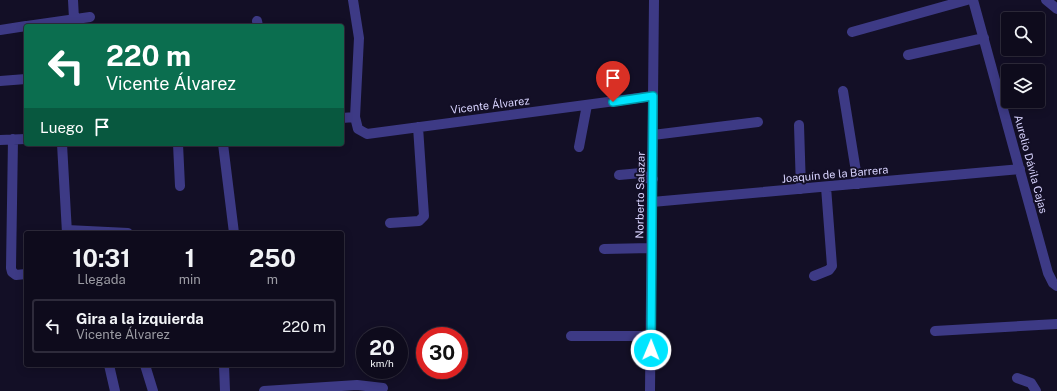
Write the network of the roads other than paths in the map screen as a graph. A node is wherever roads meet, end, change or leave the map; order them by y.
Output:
1 (73, 0) edge
2 (353, 0) edge
3 (654, 0) edge
4 (967, 0) edge
5 (973, 0) edge
6 (1046, 0) edge
7 (1057, 9) edge
8 (90, 17) dead end
9 (74, 19) junction
10 (40, 24) edge
11 (24, 26) edge
12 (0, 30) edge
13 (852, 32) dead end
14 (984, 38) junction
15 (908, 56) dead end
16 (24, 79) edge
17 (0, 81) edge
18 (843, 91) dead end
19 (653, 96) junction
20 (587, 105) junction
21 (355, 117) junction
22 (344, 118) edge
23 (758, 122) dead end
24 (799, 125) dead end
25 (418, 127) junction
26 (653, 135) junction
27 (13, 139) junction
28 (24, 139) edge
29 (0, 140) edge
30 (62, 146) edge
31 (178, 146) edge
32 (223, 146) edge
33 (579, 147) dead end
34 (1020, 169) junction
35 (619, 175) dead end
36 (653, 179) junction
37 (858, 184) junction
38 (180, 186) dead end
39 (826, 186) junction
40 (801, 189) junction
41 (652, 202) junction
42 (390, 223) dead end
43 (67, 231) edge
44 (234, 231) edge
45 (652, 248) junction
46 (604, 249) dead end
47 (24, 274) edge
48 (814, 276) dead end
49 (1057, 286) edge
50 (1057, 324) edge
51 (935, 331) dead end
52 (571, 336) dead end
53 (651, 336) junction
54 (109, 367) edge
55 (146, 367) edge
56 (224, 367) edge
57 (1017, 378) dead end
58 (383, 388) dead end
59 (115, 391) edge
60 (153, 391) edge
61 (225, 391) edge
62 (264, 391) edge
63 (650, 391) edge
64 (1036, 391) edge

1 - 9 street
2 - 21 street
3 - 19 street, Norberto Salazar
4 - 13 street
5 - 14 street, Aurelio Dávila Cajas
6 - 7 street
8 - 9 street
9 - 10 street
11 - 12 street
14 - 15 street
14 - 34 street, Aurelio Dávila Cajas
16 - 17 street
18 - 37 street
19 - 20 street, Vicente Álvarez
19 - 26 street, Norberto Salazar
20 - 25 street, Vicente Álvarez
20 - 33 street
21 - 22 street
21 - 25 street, Vicente Álvarez
23 - 26 street
24 - 40 street
25 - 42 street
26 - 36 street, Norberto Salazar
27 - 28 street
27 - 29 street
27 - 47 street
30 - 43 street
31 - 38 street
32 - 44 street
34 - 37 street, Joaquín de la Barrera
34 - 49 street, Aurelio Dávila Cajas
35 - 36 street
36 - 41 street, Norberto Salazar
37 - 39 street, Joaquín de la Barrera
39 - 40 street, Joaquín de la Barrera
39 - 48 street
40 - 41 street, Joaquín de la Barrera
41 - 45 street, Norberto Salazar
45 - 46 street
45 - 53 street, Norberto Salazar
50 - 51 street
52 - 53 street
53 - 63 street, Norberto Salazar
54 - 59 street
55 - 60 street
56 - 61 street
57 - 64 street
58 - 62 street

